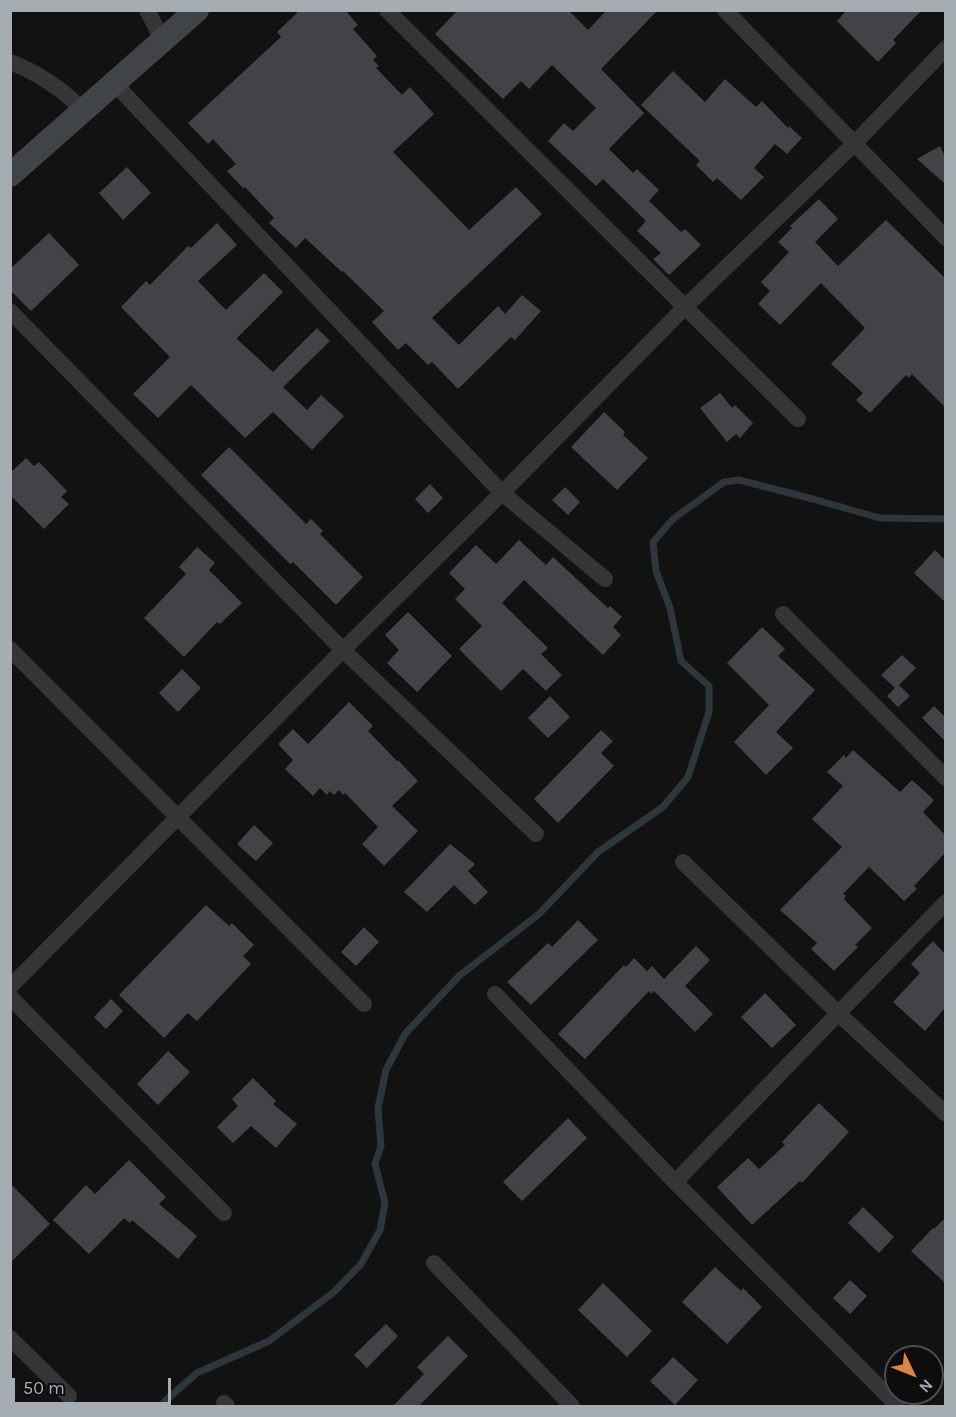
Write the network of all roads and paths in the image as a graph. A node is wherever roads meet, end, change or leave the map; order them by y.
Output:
1 (147, 10) edge
2 (198, 10) edge
3 (387, 10) edge
4 (725, 10) edge
5 (163, 41) junction
6 (945, 48) edge
7 (10, 62) edge
8 (114, 83) junction
9 (84, 111) junction
10 (854, 144) junction
11 (10, 175) edge
12 (945, 238) edge
13 (685, 308) junction
14 (10, 311) edge
15 (798, 418) dead end
16 (502, 492) junction
17 (605, 579) dead end
18 (783, 614) dead end
19 (10, 650) edge
20 (343, 650) junction
21 (945, 778) edge
22 (178, 817) junction
23 (536, 834) dead end
24 (683, 862) dead end
25 (945, 902) edge
26 (10, 987) edge
27 (495, 994) dead end
28 (10, 998) edge
29 (364, 1004) dead end
30 (838, 1013) junction
31 (945, 1114) edge
32 (675, 1182) junction
33 (224, 1213) dead end
34 (434, 1263) dead end
35 (10, 1338) edge
36 (69, 1396) dead end
37 (572, 1407) edge
38 (898, 1407) edge

1 - 5 street
2 - 5 street
3 - 13 street
4 - 10 street
5 - 8 street
6 - 10 street
7 - 9 street
8 - 9 street
8 - 16 street
9 - 11 street
10 - 12 street
10 - 13 street
13 - 15 street
13 - 16 street
14 - 20 street
16 - 17 street
16 - 20 street
18 - 21 street
19 - 22 street
20 - 22 street
20 - 23 street
22 - 26 street
22 - 29 street
24 - 30 street
25 - 30 street
27 - 32 street
28 - 33 street
30 - 31 street
30 - 32 street
32 - 38 street
34 - 37 street
35 - 36 street

